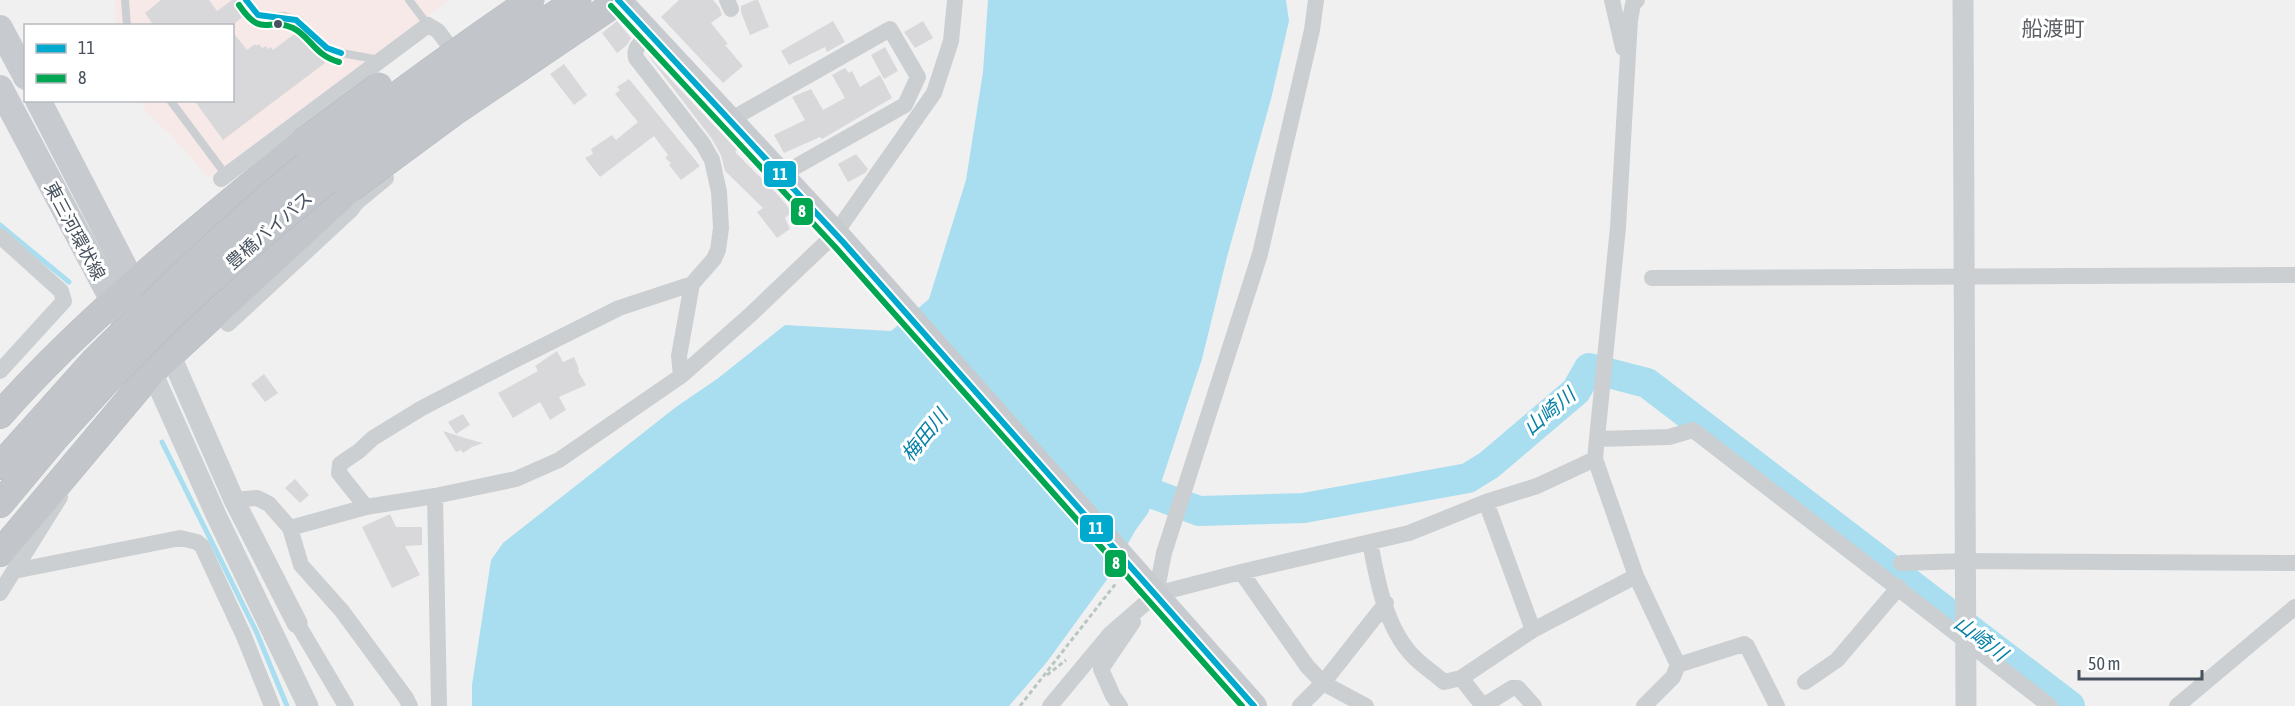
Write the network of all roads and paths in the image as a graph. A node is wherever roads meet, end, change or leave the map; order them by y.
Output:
1 (125, 0) edge
2 (246, 0) edge
3 (410, 0) edge
4 (503, 0) edge
5 (531, 0) edge
6 (578, 0) edge
7 (955, 0) edge
8 (1316, 0) edge
9 (1612, 0) edge
10 (1637, 0) edge
11 (1963, 0) edge
12 (625, 2) edge
13 (127, 24) edge
14 (428, 26) junction
15 (0, 28) edge
16 (651, 35) junction
17 (381, 60) junction
18 (1628, 69) junction
19 (24, 73) edge
20 (0, 88) edge
21 (490, 101) junction
22 (39, 102) edge
23 (171, 102) edge
24 (730, 120) junction
25 (781, 175) junction
26 (223, 177) joint
27 (0, 236) edge
28 (839, 238) junction
29 (2295, 275) edge
30 (1652, 278) dead end
31 (1965, 278) junction
32 (132, 283) junction
33 (693, 284) junction
34 (112, 302) junction
35 (228, 324) dead end
36 (161, 363) junction
37 (0, 371) edge
38 (99, 373) junction
39 (681, 376) junction
40 (27, 385) junction
41 (0, 404) edge
42 (0, 416) edge
43 (1598, 439) junction
44 (1595, 459) junction
45 (0, 466) edge
46 (435, 496) junction
47 (234, 500) junction
48 (1486, 502) junction
49 (0, 504) edge
50 (366, 507) junction
51 (290, 528) junction
52 (1370, 542) junction
53 (1966, 561) junction
54 (7, 562) edge
55 (1901, 563) dead end
56 (2295, 563) edge
57 (1124, 571) junction
58 (1241, 572) junction
59 (1636, 576) junction
60 (1899, 587) junction
61 (0, 593) edge
62 (1151, 598) junction
63 (1386, 603) junction
64 (2295, 607) edge
65 (297, 623) junction
66 (1533, 630) junction
67 (1966, 630) junction
68 (1677, 665) junction
69 (1461, 678) junction
70 (1805, 682) dead end
71 (1323, 683) junction
72 (272, 706) edge
73 (308, 706) edge
74 (334, 706) edge
75 (346, 706) edge
76 (410, 706) edge
77 (439, 706) edge
78 (1020, 706) edge
79 (1050, 706) edge
80 (1120, 706) edge
81 (1254, 706) edge
82 (1300, 706) edge
83 (1366, 706) edge
84 (1483, 706) edge
85 (1534, 706) edge
86 (1644, 706) edge
87 (1777, 706) edge
88 (1966, 706) edge
89 (2050, 706) edge
90 (2177, 706) edge

1 - 13 lane
2 - 17 lane
3 - 14 lane
4 - 32 highway, bridge
5 - 38 highway, 豊橋バイパス, bridge
6 - 38 highway, 豊橋バイパス, bridge
7 - 28 street
8 - 62 street
9 - 18 street
10 - 18 street
11 - 31 street
12 - 16 main road
12 - 21 street
12 - 36 highway, bridge
14 - 17 street
14 - 21 street
15 - 19 main road
16 - 24 main road
16 - 33 street
17 - 26 street
18 - 43 street
20 - 34 main road, 東三河環状線
21 - 35 street
22 - 32 main road, 東三河環状線
23 - 26 lane
24 - 25 main road
24 - 25 street
25 - 28 main road
27 - 37 street
28 - 39 street
28 - 57 main road
29 - 31 street
30 - 31 street
31 - 53 street
32 - 34 highway
32 - 36 main road, 東三河環状線
33 - 39 street
33 - 50 street
34 - 36 main road, 東三河環状線
34 - 40 highway
36 - 47 street
36 - 54 highway
36 - 73 street
38 - 45 highway, 豊橋バイパス
38 - 49 highway, 豊橋バイパス
39 - 46 street
40 - 41 street
40 - 42 highway
43 - 44 street
43 - 60 street
44 - 48 street
44 - 59 street
46 - 50 street
46 - 77 street
47 - 51 street
47 - 65 street
48 - 52 street
48 - 66 street
50 - 51 street
51 - 76 street
52 - 58 street
52 - 63 street
53 - 55 street
53 - 56 street
53 - 67 street
54 - 61 street
54 - 72 street
57 - 62 main road
57 - 78 path
58 - 62 street
58 - 71 street
59 - 66 street
59 - 68 street
60 - 67 street
60 - 70 street
62 - 79 street
62 - 80 street
62 - 81 main road
63 - 69 street
63 - 71 street
64 - 90 street
65 - 74 street
65 - 75 street
66 - 69 street
67 - 88 street
67 - 89 street
68 - 86 street
68 - 87 street
69 - 84 street
71 - 82 street
71 - 83 street
84 - 85 street

